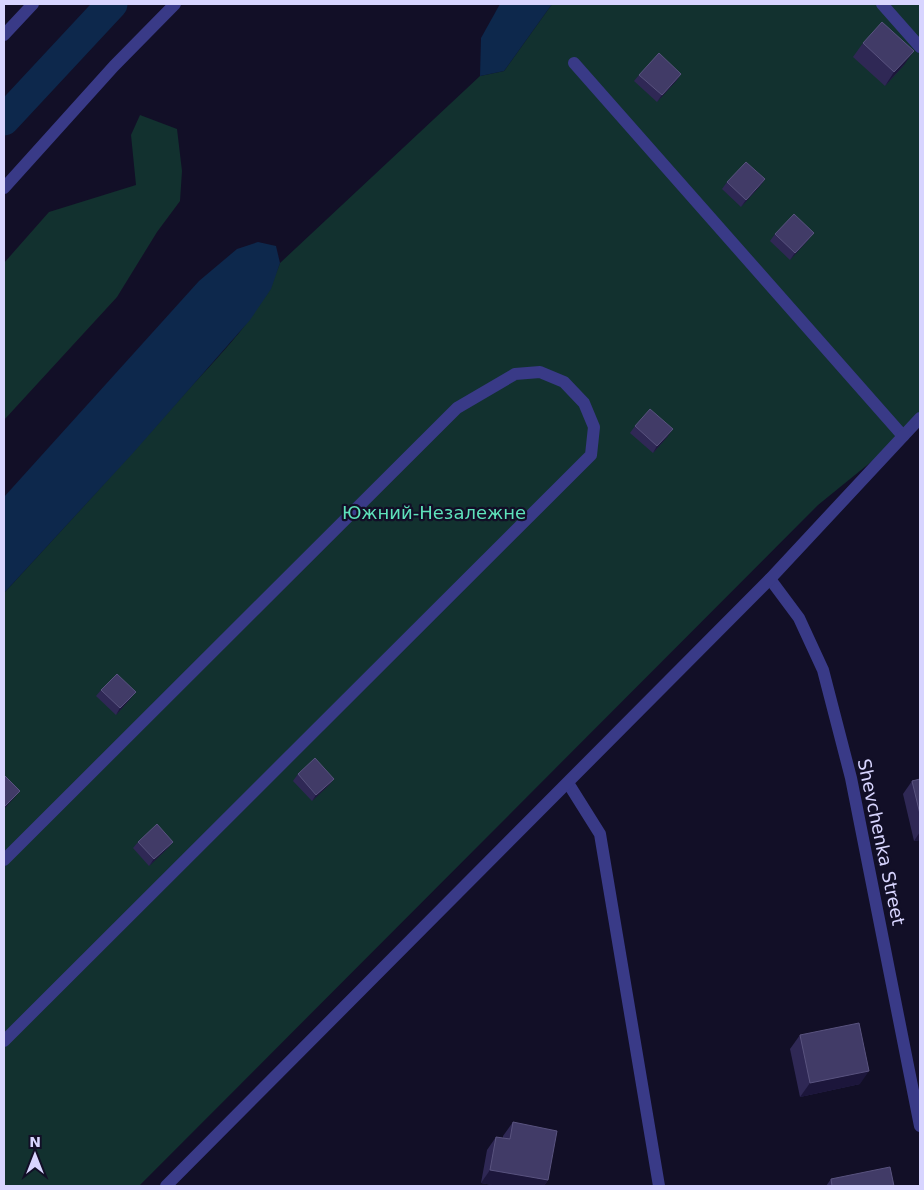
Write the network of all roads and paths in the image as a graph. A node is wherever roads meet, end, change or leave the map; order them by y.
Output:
1 (33, 4) edge
2 (175, 4) edge
3 (882, 4) edge
4 (4, 35) edge
5 (920, 47) edge
6 (574, 63) dead end
7 (4, 188) edge
8 (920, 418) edge
9 (903, 436) junction
10 (770, 579) junction
11 (568, 783) junction
12 (4, 860) edge
13 (4, 1041) edge
14 (920, 1126) edge
15 (166, 1186) edge
16 (659, 1186) edge

1 - 4 street
2 - 7 street
3 - 5 street
6 - 9 street
8 - 9 street
9 - 10 street
10 - 11 street
10 - 14 street, Shevchenka Street
11 - 15 street
11 - 16 street
12 - 13 street

